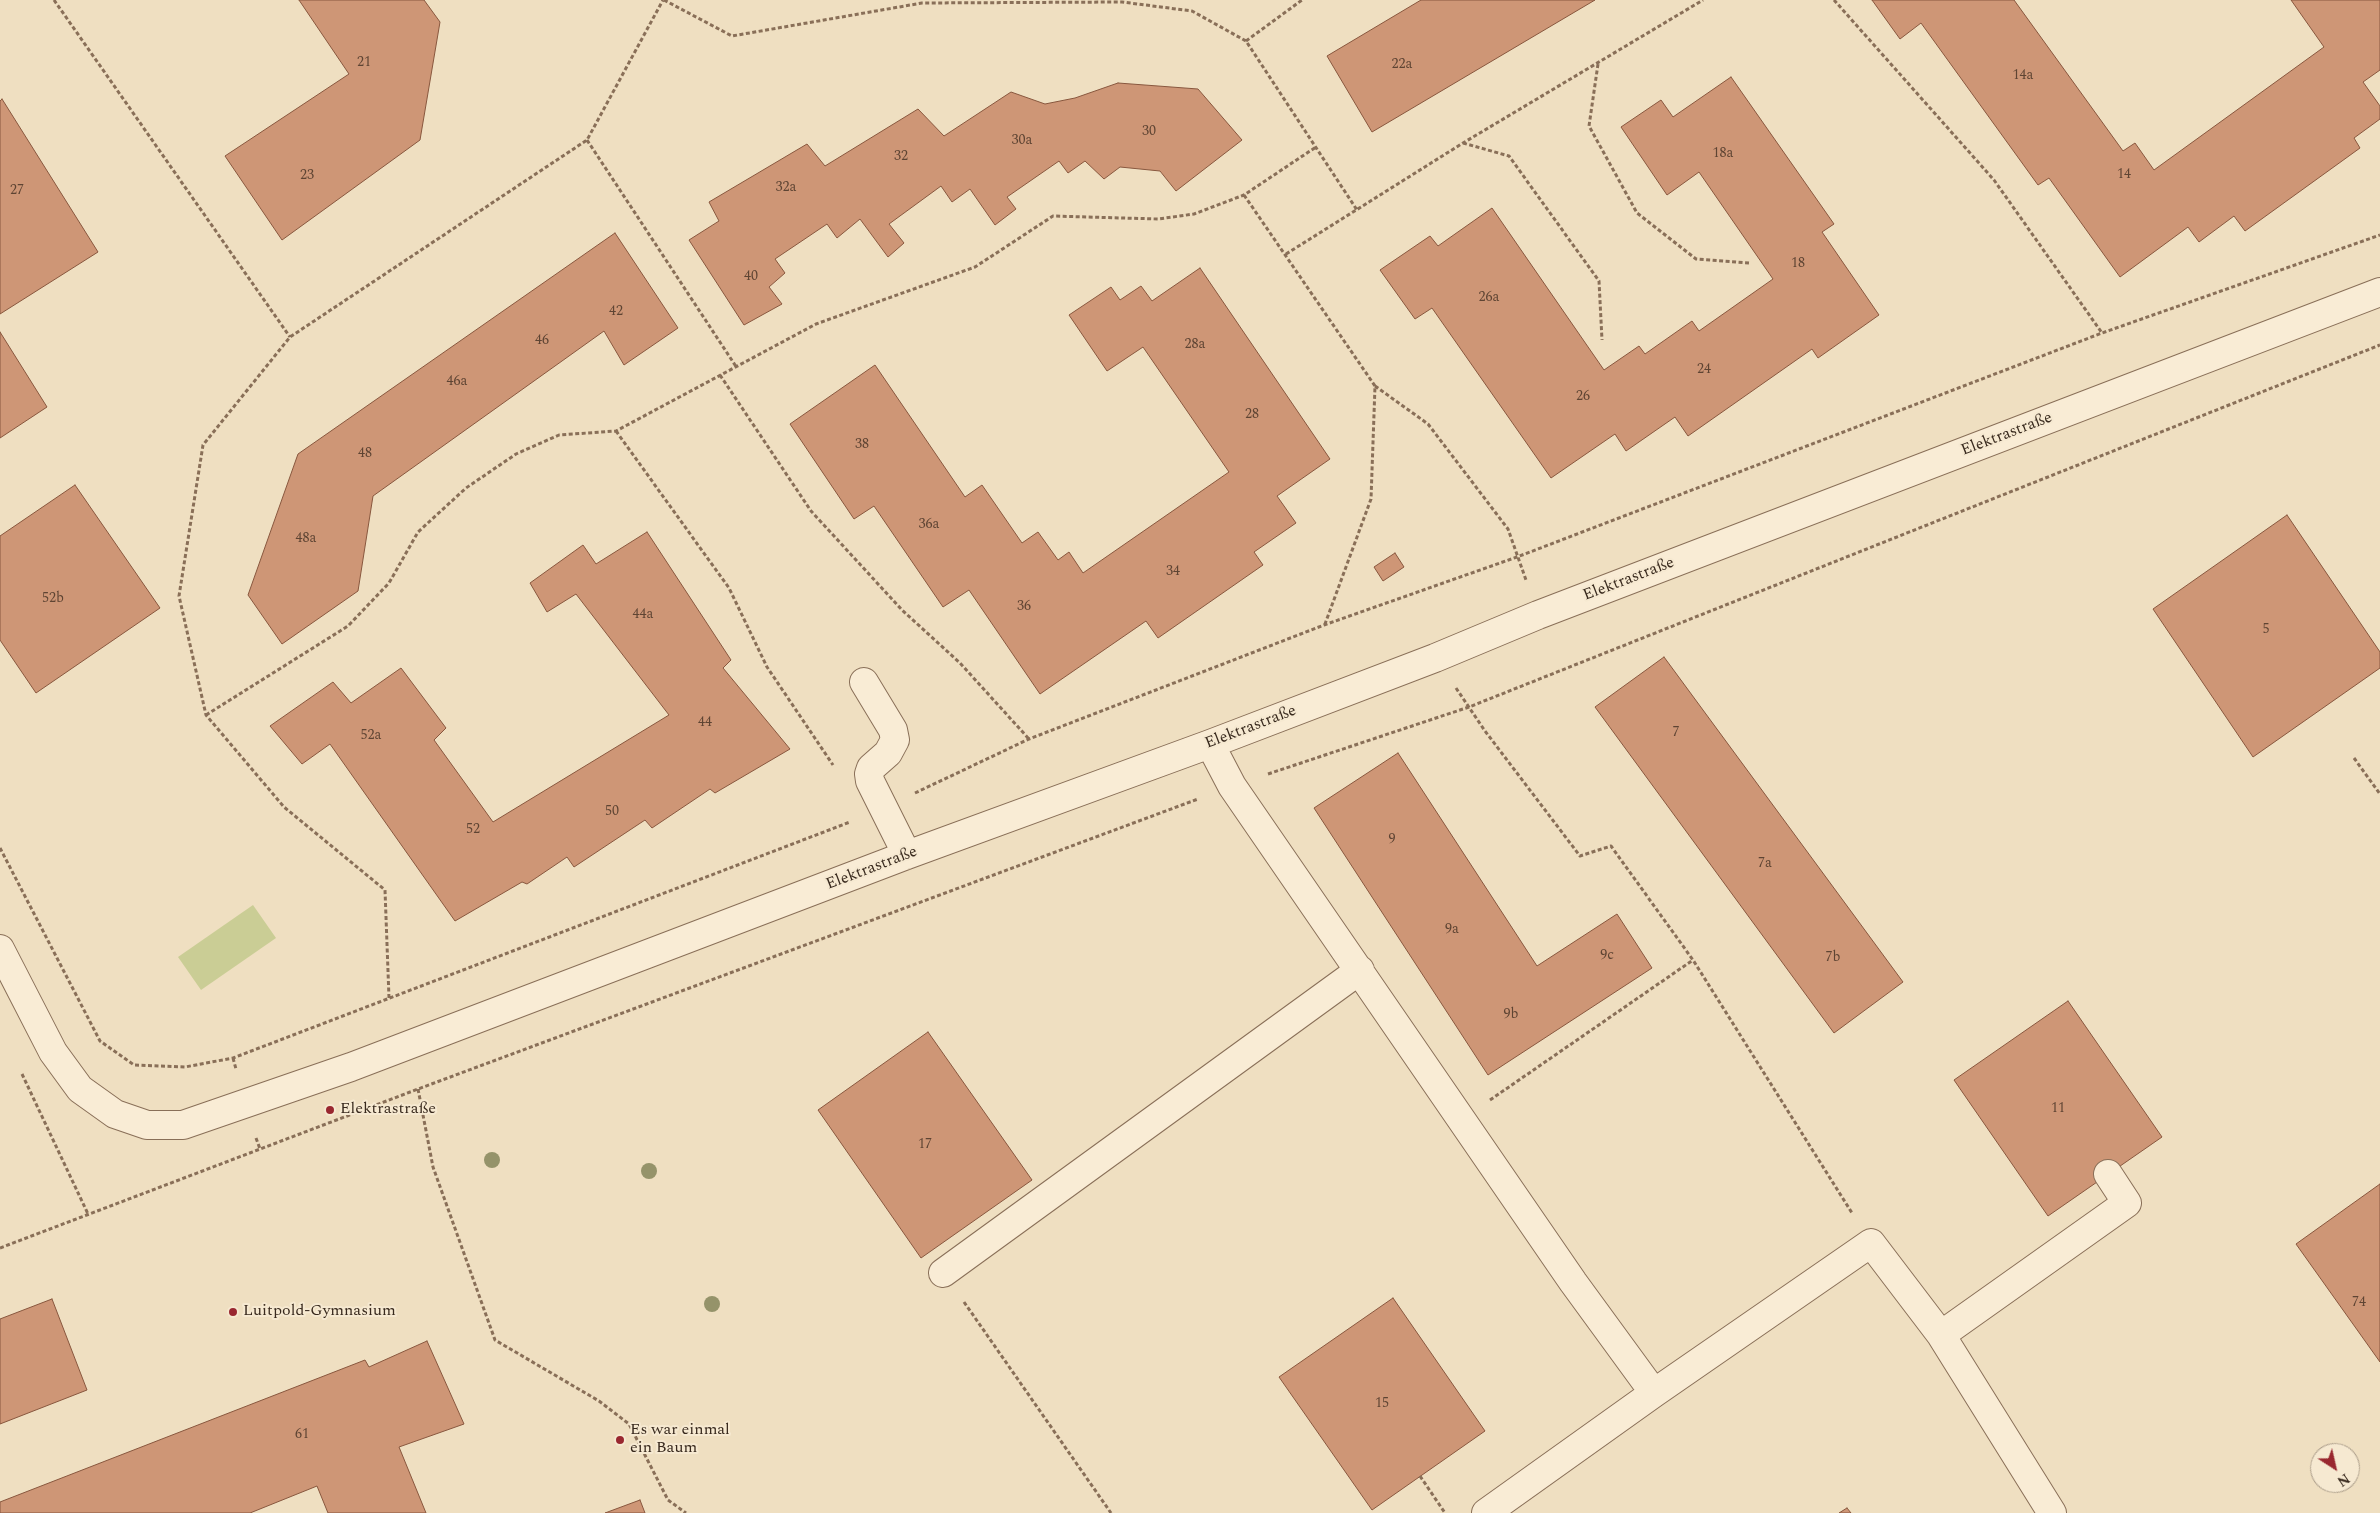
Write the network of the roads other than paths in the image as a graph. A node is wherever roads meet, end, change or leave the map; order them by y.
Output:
1 (2380, 292) edge
2 (864, 682) dead end
3 (1210, 744) junction
4 (907, 855) junction
5 (0, 949) edge
6 (1360, 970) junction
7 (2108, 1174) dead end
8 (943, 1273) road end
9 (1941, 1336) junction
10 (1654, 1393) junction
11 (1486, 1513) edge
12 (2052, 1513) edge

1 - 3 street, Elektrastraße
2 - 4 street
3 - 4 street, Elektrastraße
3 - 6 street
4 - 5 street, Elektrastraße
6 - 8 street
6 - 10 street
7 - 9 street
9 - 10 street
9 - 12 street
10 - 11 street

